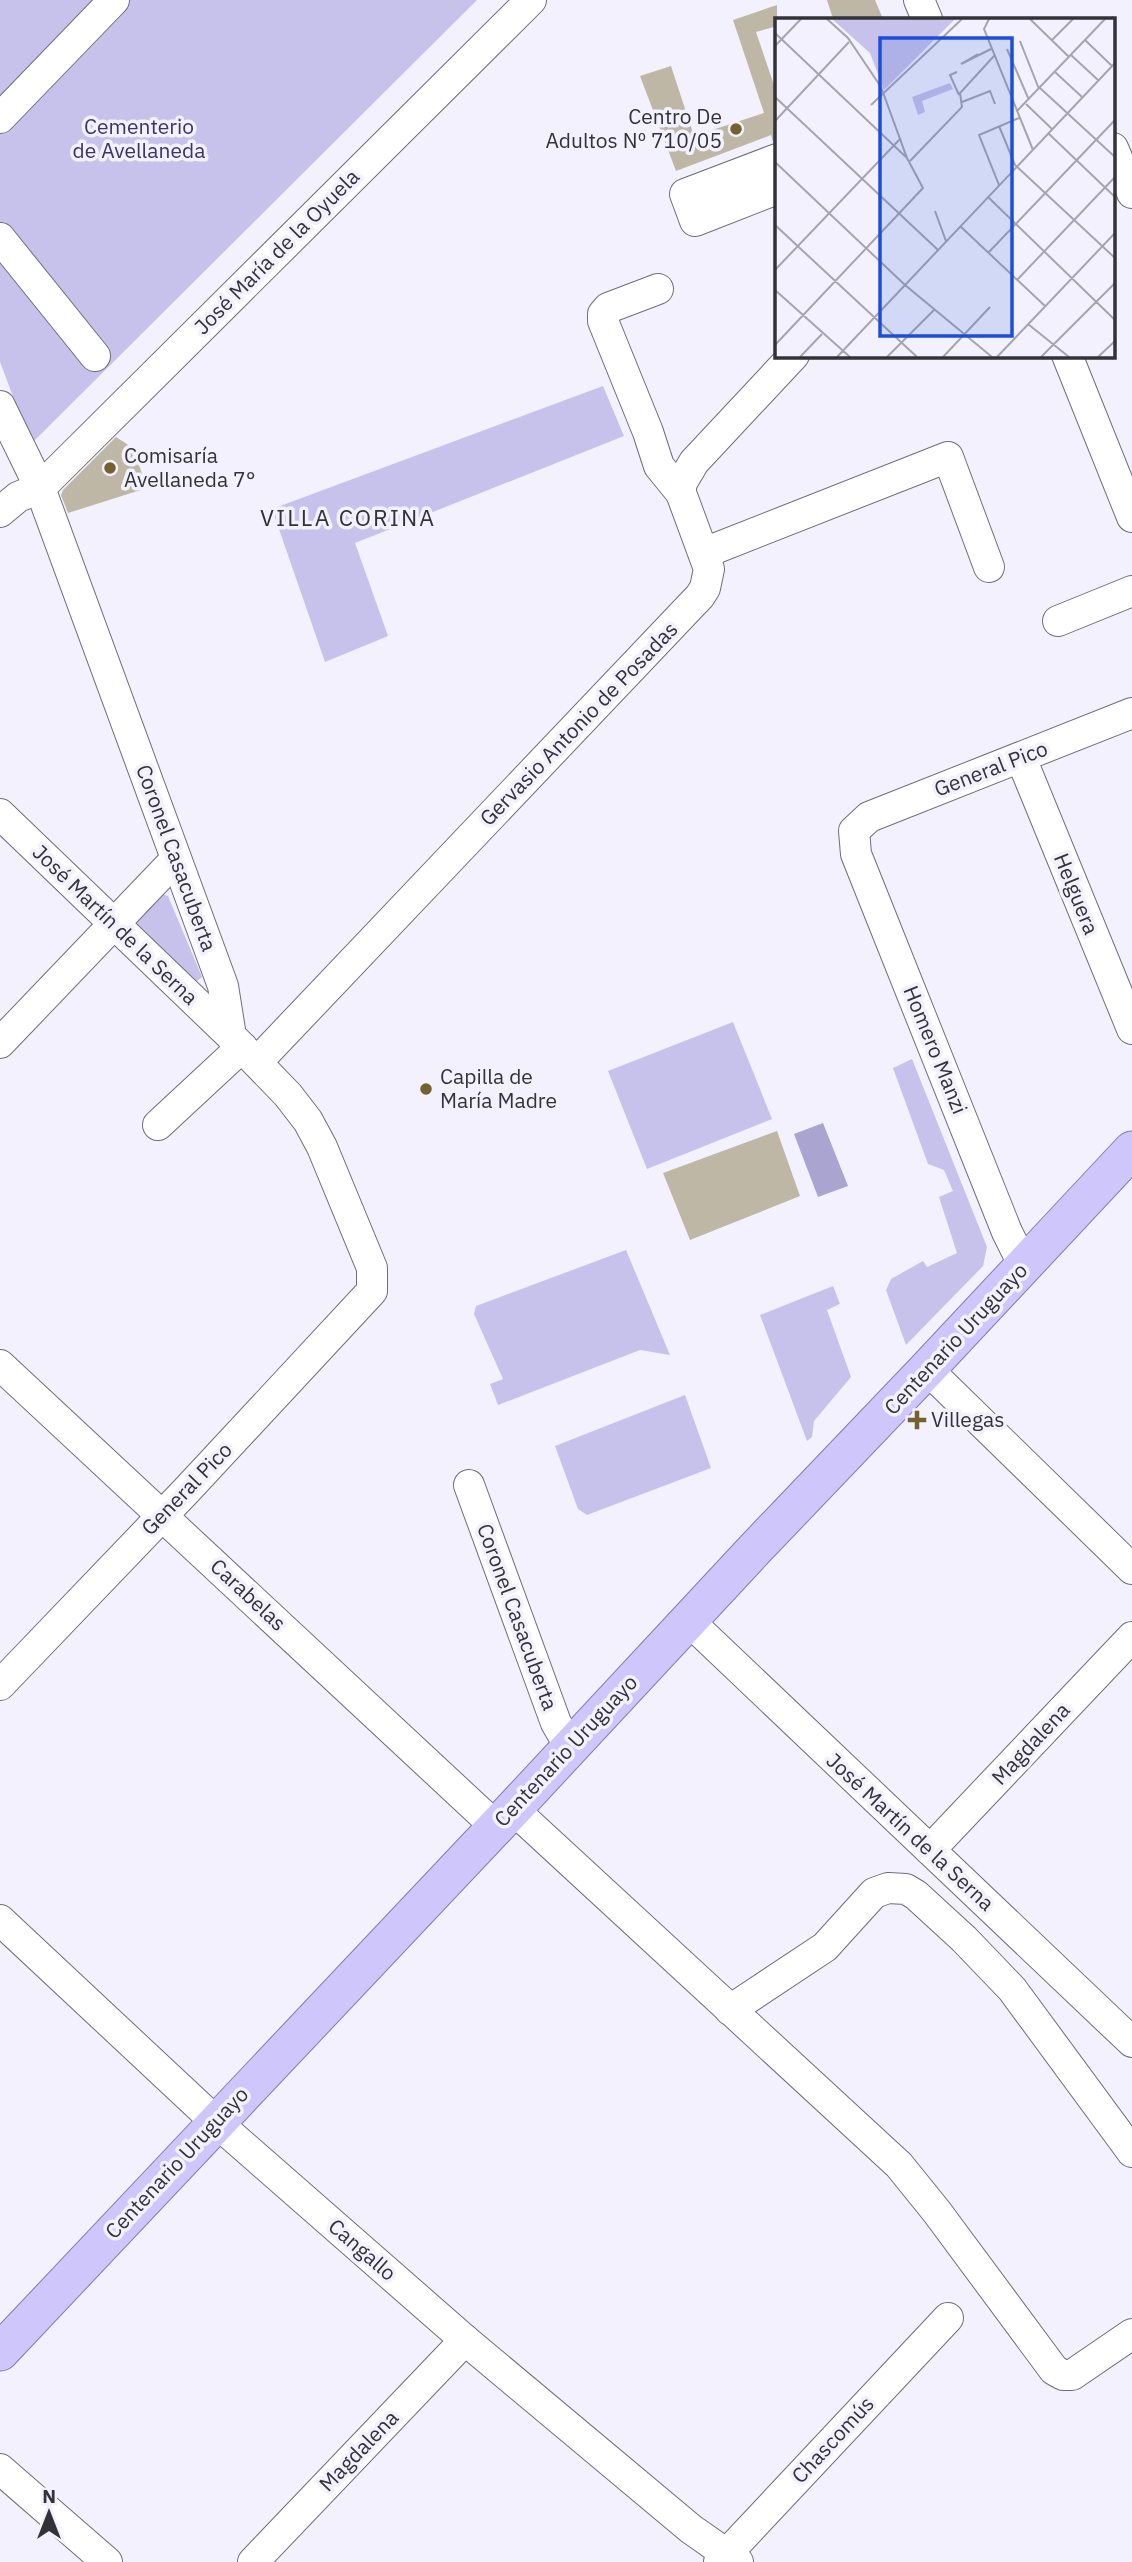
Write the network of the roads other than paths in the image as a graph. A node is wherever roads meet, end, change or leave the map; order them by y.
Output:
1 (114, 0) edge
2 (507, 0) edge
3 (531, 0) edge
4 (919, 0) edge
5 (927, 18) edge
6 (0, 118) edge
7 (1114, 150) edge
8 (775, 160) edge
9 (775, 191) edge
10 (1132, 193) edge
11 (1132, 200) edge
12 (1114, 206) edge
13 (0, 238) edge
14 (658, 289) dead end
15 (95, 356) dead end
16 (792, 357) edge
17 (1069, 357) edge
18 (0, 406) edge
19 (23, 492) edge
20 (681, 493) junction
21 (1132, 517) edge
22 (704, 552) junction
23 (989, 566) dead end
24 (1132, 592) edge
25 (1058, 621) dead end
26 (1132, 713) edge
27 (1021, 758) junction
28 (0, 814) edge
29 (854, 831) joint
30 (175, 860) junction
31 (112, 924) junction
32 (1132, 1030) edge
33 (0, 1043) edge
34 (243, 1048) junction
35 (158, 1125) dead end
36 (1132, 1150) edge
37 (1024, 1266) junction
38 (0, 1365) edge
39 (927, 1370) junction
40 (469, 1485) dead end
41 (162, 1515) junction
42 (1132, 1569) edge
43 (689, 1621) junction
44 (1132, 1637) edge
45 (0, 1685) edge
46 (570, 1747) junction
47 (504, 1818) junction
48 (930, 1850) junction
49 (0, 1920) edge
50 (730, 2010) junction
51 (1132, 2042) edge
52 (216, 2122) junction
53 (1132, 2152) edge
54 (947, 2318) dead end
55 (1132, 2334) edge
56 (465, 2340) junction
57 (0, 2352) edge
58 (0, 2469) edge
59 (728, 2559) edge
60 (107, 2562) edge
61 (253, 2562) edge

1 - 6 street
2 - 19 street, José María de la Oyuela
3 - 19 street, José María de la Oyuela
4 - 5 street
7 - 10 street
8 - 9 street
11 - 12 street
13 - 15 street
14 - 20 street, Gervasio Antonio de Posadas
16 - 20 street
17 - 21 street
18 - 19 street, Coronel Casacuberta
19 - 30 street, Coronel Casacuberta
20 - 22 street, Gervasio Antonio de Posadas
22 - 23 street
22 - 34 street, Gervasio Antonio de Posadas
24 - 25 street
26 - 27 street, General Pico
27 - 29 street, General Pico
27 - 32 street, Helguera
28 - 31 street, José Martín de la Serna
29 - 37 street, Homero Manzi
30 - 31 street
30 - 34 street, Coronel Casacuberta
31 - 33 street
31 - 34 street, José Martín de la Serna
34 - 35 street, Gervasio Antonio de Posadas
34 - 41 street, General Pico
36 - 37 main road, Centenario Uruguayo
37 - 39 main road, Centenario Uruguayo
38 - 41 street, Carabelas
39 - 42 street
39 - 43 main road, Centenario Uruguayo
40 - 46 street, Coronel Casacuberta
41 - 45 street, General Pico
41 - 47 street, Carabelas
43 - 46 main road, Centenario Uruguayo
43 - 48 street, José Martín de la Serna
44 - 48 street, Magdalena
46 - 47 main road, Centenario Uruguayo
47 - 50 street, Carabelas
47 - 52 main road, Centenario Uruguayo
48 - 51 street, José Martín de la Serna
49 - 52 street, Cangallo
50 - 53 street
50 - 55 street, Carabelas
52 - 56 street, Cangallo
52 - 57 main road, Centenario Uruguayo
54 - 59 street, Chascomús
56 - 59 street, Cangallo
56 - 61 street, Magdalena
58 - 60 street

